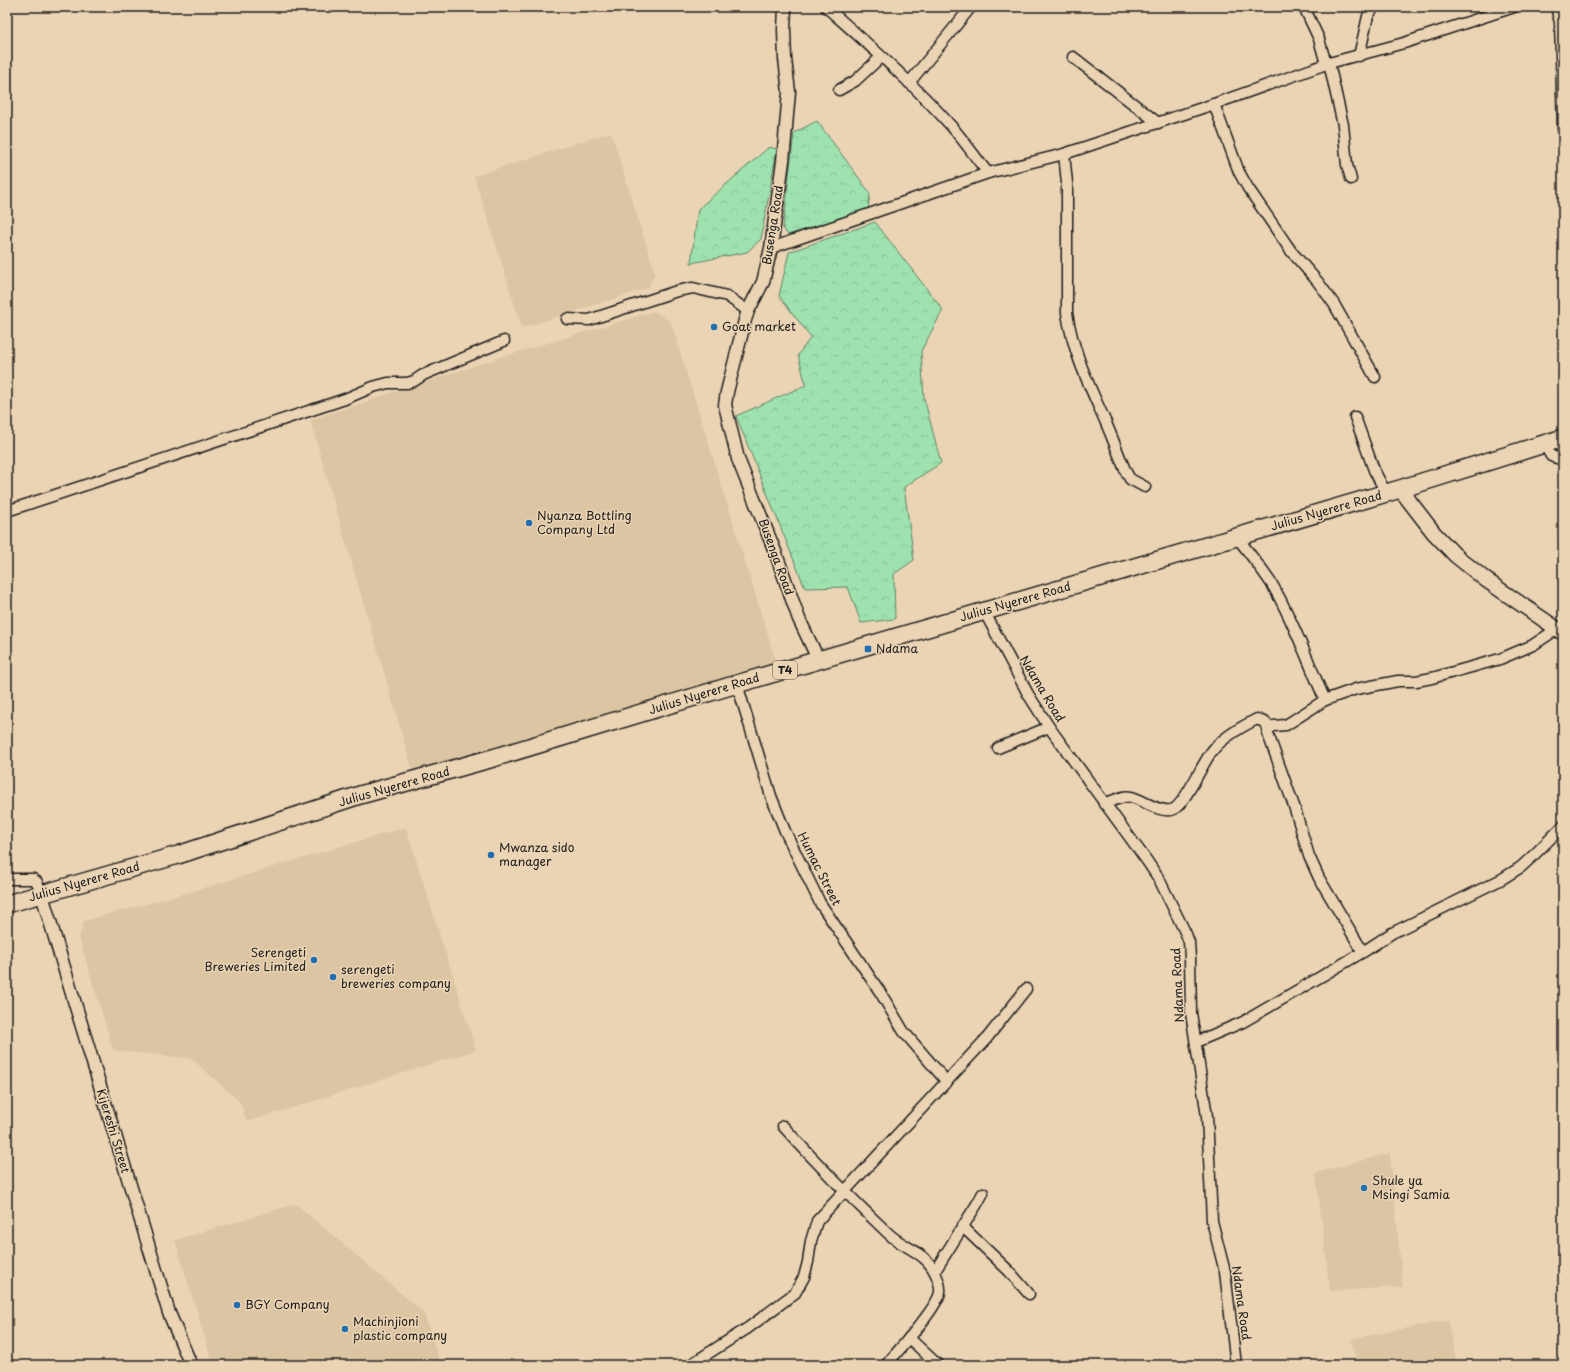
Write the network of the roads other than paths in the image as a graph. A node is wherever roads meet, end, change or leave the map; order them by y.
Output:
1 (786, 7) edge
2 (826, 7) edge
3 (971, 7) edge
4 (1304, 7) edge
5 (1374, 7) edge
6 (1514, 7) edge
7 (1556, 7) edge
8 (1359, 56) junction
9 (881, 57) junction
10 (1073, 58) dead end
11 (1328, 64) junction
12 (909, 83) junction
13 (839, 90) dead end
14 (1214, 104) junction
15 (1158, 123) junction
16 (1563, 128) edge
17 (1064, 154) junction
18 (988, 173) junction
19 (1351, 179) dead end
20 (771, 248) junction
21 (748, 311) junction
22 (567, 318) dead end
23 (504, 341) dead end
24 (1375, 377) dead end
25 (1355, 417) dead end
26 (1563, 438) edge
27 (1544, 444) junction
28 (1563, 460) edge
29 (1145, 487) dead end
30 (1393, 491) junction
31 (7, 510) edge
32 (1237, 537) junction
33 (984, 611) junction
34 (1560, 631) edge
35 (818, 661) junction
36 (737, 684) junction
37 (1325, 700) junction
38 (1048, 727) junction
39 (1268, 729) junction
40 (998, 748) dead end
41 (1104, 804) junction
42 (1563, 826) edge
43 (7, 879) edge
44 (42, 895) junction
45 (7, 904) edge
46 (1363, 952) junction
47 (1026, 989) dead end
48 (1196, 1042) junction
49 (947, 1082) junction
50 (783, 1126) dead end
51 (845, 1192) junction
52 (983, 1193) dead end
53 (963, 1227) junction
54 (934, 1271) junction
55 (1029, 1294) dead end
56 (909, 1338) junction
57 (191, 1365) edge
58 (690, 1365) edge
59 (886, 1365) edge
60 (938, 1365) edge
61 (1236, 1365) edge

1 - 20 street, Busenga Road
2 - 9 street
3 - 12 street
4 - 11 street
5 - 8 street
6 - 8 street
7 - 16 street
8 - 11 street
9 - 12 street
9 - 13 street
10 - 15 street
11 - 14 street
11 - 19 street
12 - 18 street
14 - 15 street
14 - 24 street
15 - 17 street
17 - 18 street
17 - 29 street
18 - 20 street
20 - 21 street, Busenga Road
21 - 22 street
21 - 35 street, Busenga Road
23 - 31 street
25 - 30 street
26 - 27 highway, Julius Nyerere Road / T4
27 - 28 street
27 - 30 highway, Julius Nyerere Road / T4
30 - 32 highway, Julius Nyerere Road / T4
30 - 34 main road
32 - 33 highway, Julius Nyerere Road / T4
32 - 37 street
33 - 35 highway, Julius Nyerere Road / T4
33 - 38 street, Ndama Road
34 - 37 street
35 - 36 highway, Julius Nyerere Road / T4
36 - 44 highway, Julius Nyerere Road / T4
36 - 49 street, Humac Street
37 - 39 street
38 - 40 street
38 - 41 street, Ndama Road
39 - 41 street
39 - 46 street
41 - 48 street, Ndama Road
42 - 46 street
43 - 44 street
44 - 45 highway, Julius Nyerere Road / T4
44 - 57 street, Kijereshi Street
46 - 48 street
47 - 49 street
48 - 61 street, Ndama Road
49 - 51 street
50 - 51 street
51 - 54 street
51 - 58 street
52 - 53 street
53 - 54 street
53 - 55 street
54 - 56 street
56 - 59 street
56 - 60 street

